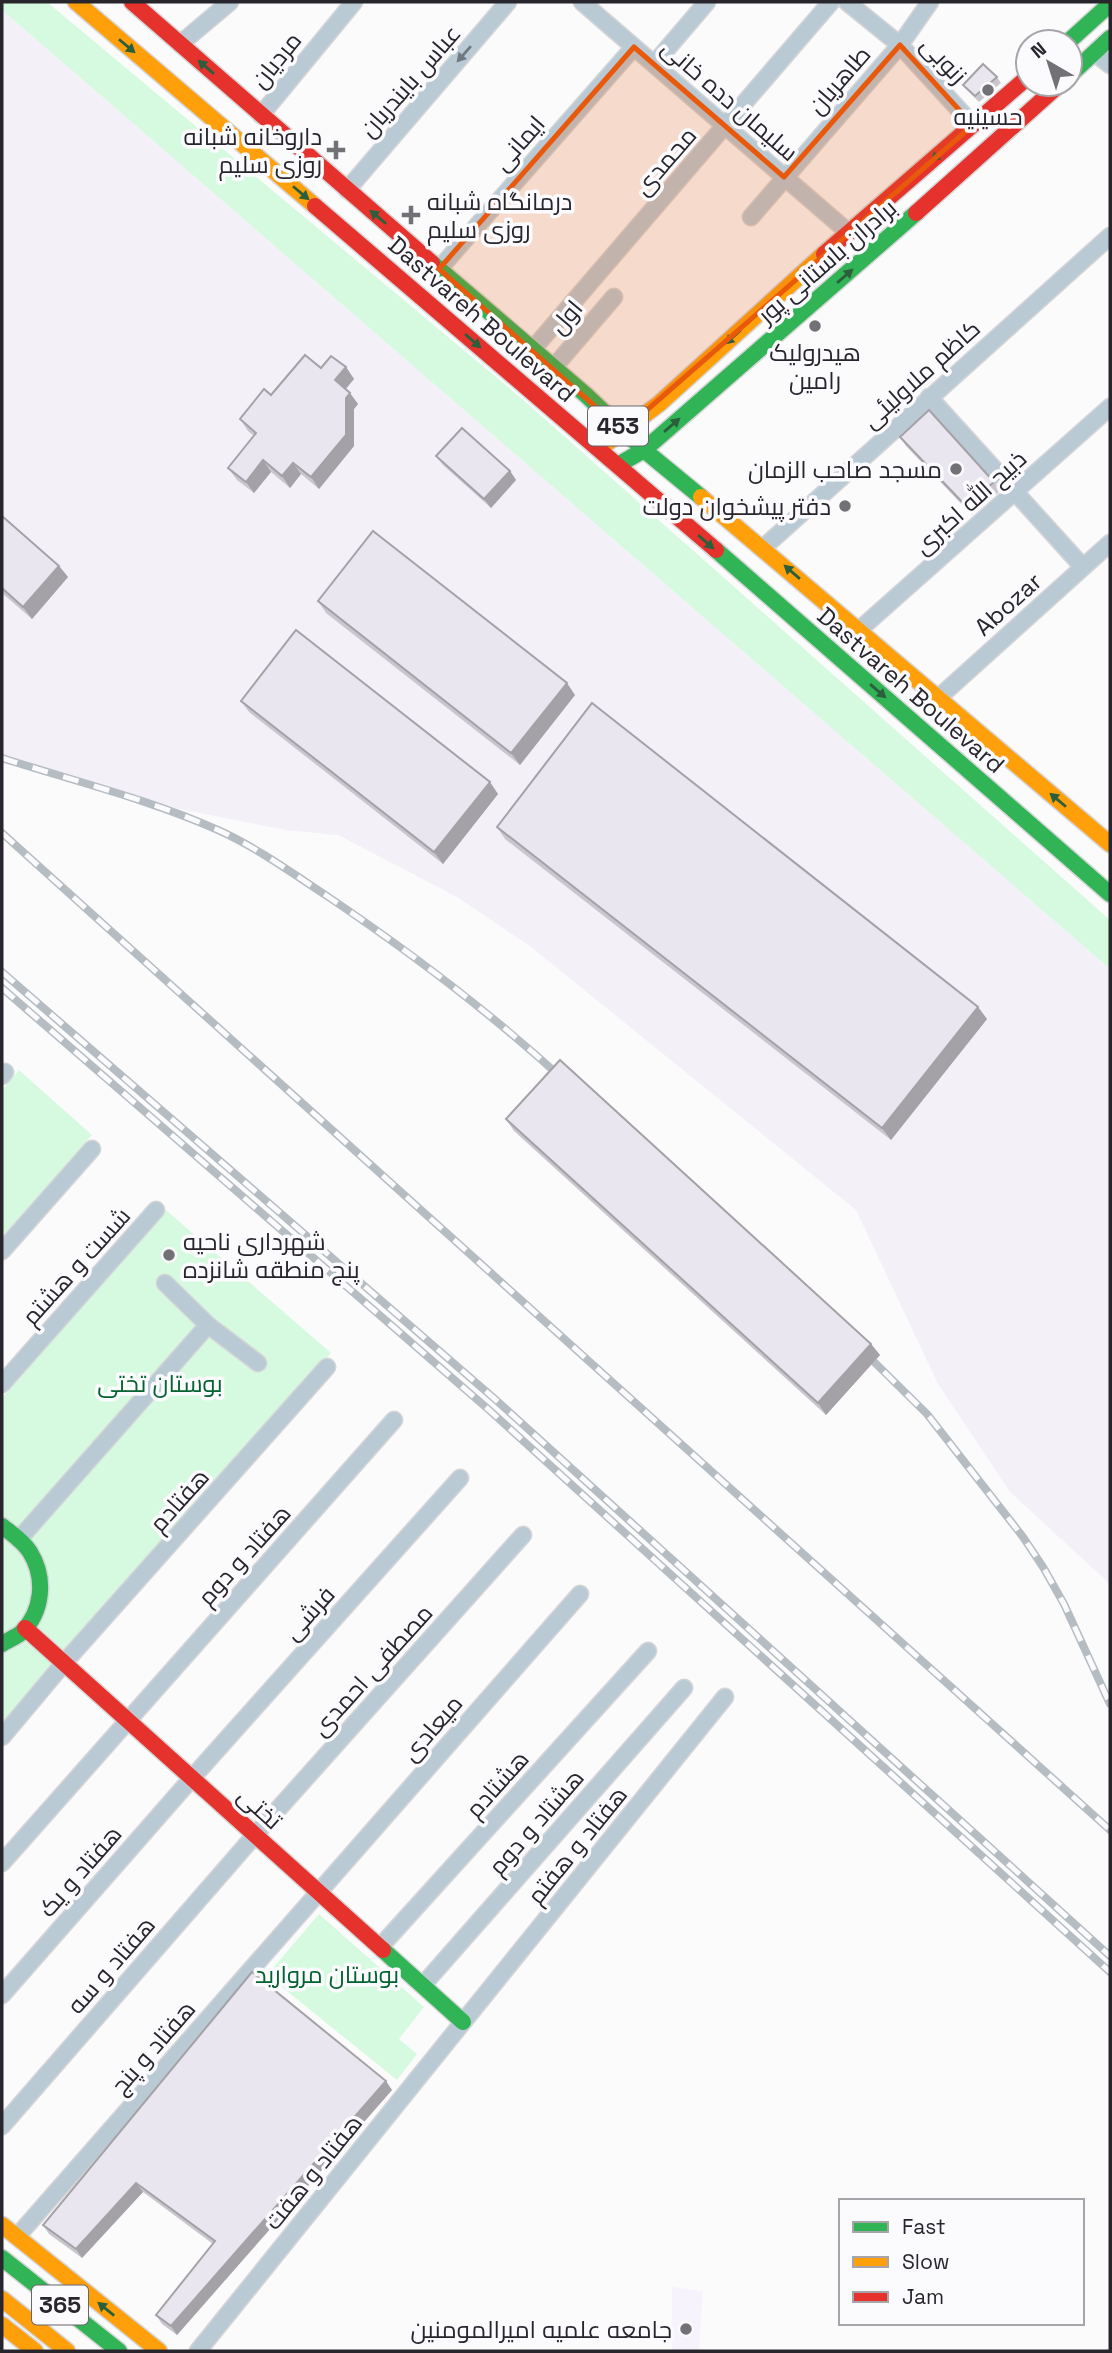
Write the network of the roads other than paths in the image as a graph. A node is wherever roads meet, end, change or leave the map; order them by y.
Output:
1 (75, 2) edge
2 (132, 2) edge
3 (230, 2) edge
4 (354, 2) edge
5 (508, 2) edge
6 (707, 2) edge
7 (831, 2) edge
8 (847, 2) edge
9 (930, 2) edge
10 (590, 4) edge
11 (1110, 4) edge
12 (1083, 28) edge
13 (1110, 38) edge
14 (180, 44) junction
15 (900, 45) junction
16 (634, 47) junction
17 (1095, 53) junction
18 (1084, 63) edge
19 (654, 64) junction
20 (1110, 65) edge
21 (1014, 89) edge
22 (1044, 98) edge
23 (261, 115) junction
24 (973, 125) junction
25 (725, 126) junction
26 (784, 177) junction
27 (347, 191) junction
28 (751, 217) dead end
29 (848, 232) junction
30 (1110, 236) edge
31 (439, 269) junction
32 (614, 297) dead end
33 (533, 349) junction
34 (554, 367) junction
35 (929, 397) junction
36 (1110, 407) edge
37 (623, 430) junction
38 (599, 449) junction
39 (644, 450) junction
40 (618, 465) junction
41 (1016, 492) junction
42 (1110, 543) edge
43 (763, 548) junction
44 (1083, 567) junction
45 (859, 630) junction
46 (937, 699) junction
47 (1110, 844) edge
48 (1110, 894) edge
49 (92, 1149) dead end
50 (156, 1210) dead end
51 (2, 1251) edge
52 (165, 1283) dead end
53 (208, 1325) junction
54 (258, 1363) dead end
55 (327, 1367) dead end
56 (2, 1384) edge
57 (394, 1420) dead end
58 (460, 1478) dead end
59 (2, 1526) edge
60 (523, 1535) dead end
61 (20, 1538) junction
62 (580, 1594) dead end
63 (25, 1628) junction
64 (2, 1644) edge
65 (648, 1651) dead end
66 (64, 1662) junction
67 (684, 1688) dead end
68 (725, 1697) dead end
69 (127, 1720) junction
70 (2, 1737) edge
71 (192, 1778) junction
72 (256, 1835) junction
73 (2, 1863) edge
74 (320, 1893) junction
75 (380, 1947) junction
76 (423, 1985) junction
77 (2, 1995) edge
78 (463, 2022) junction
79 (2, 2126) edge
80 (2, 2225) edge
81 (22, 2232) dead end
82 (2, 2258) edge
83 (2, 2299) edge
84 (2, 2325) edge
85 (35, 2351) edge
86 (68, 2351) edge
87 (119, 2351) edge
88 (159, 2351) edge
89 (198, 2351) edge

1 -> 38 main road, Dastvareh Boulevard / 453
2 - 14 main road, Dastvareh Boulevard / 453
3 - 14 street
4 - 23 street, مردیان
5 -> 27 street, عباس بایندریان
6 - 19 street
7 - 25 street, محمدی
8 - 15 street, زنوبی
9 - 15 street, طاهریان
10 - 16 street, سلیمان دده خانی
11 - 12 main road
13 - 17 main road
23 -> 14 main road, Dastvareh Boulevard / 453
15 - 24 street, زنوبی
15 - 26 street, طاهریان
16 - 19 street, سلیمان دده خانی
16 - 31 street, ایمانی
17 - 18 main road
17 - 20 street
19 - 25 street, سلیمان دده خانی
21 - 24 main road, برادران باستانی پور
39 -> 22 main road, برادران باستانی پور
23 - 27 main road, Dastvareh Boulevard / 453
24 -> 29 main road, برادران باستانی پور
25 - 26 street, سلیمان دده خانی
25 - 33 street, محمدی
26 - 28 street
26 - 29 street, سلیمان دده خانی
31 -> 27 main road, Dastvareh Boulevard / 453
29 -> 37 main road, برادران باستانی پور
30 - 35 street, کاظم ملاولیئی
31 - 33 main road, Dastvareh Boulevard / 453
32 - 34 street, اول
33 - 34 main road, Dastvareh Boulevard / 453
34 - 37 main road, Dastvareh Boulevard / 453
35 - 41 street
35 - 43 street, کاظم ملاولیئی
36 - 41 street, ذبیح الله اکبری
37 - 38 main road, برادران باستانی پور
37 - 39 main road, Dastvareh Boulevard / 453
38 - 40 main road, Dastvareh Boulevard / 453
39 - 40 main road, برادران باستانی پور
39 - 43 main road, Dastvareh Boulevard / 453
40 -> 48 main road, Dastvareh Boulevard / 453
41 - 44 street
41 - 45 street, ذبیح الله اکبری
42 - 44 street, Abozar
45 -> 43 main road, Dastvareh Boulevard / 453
44 - 46 street, Abozar
45 - 46 main road, Dastvareh Boulevard / 453
47 -> 46 main road, Dastvareh Boulevard / 453
49 - 51 street
50 - 56 street, شست و هشتم
52 - 53 street
53 - 54 street
53 - 61 street
55 - 66 street, هفتادم
57 - 69 street, هفتاد و دوم
58 - 71 street, فرشی
59 - 61 main road
60 - 72 street, مصطفی احمدی
61 - 63 main road
62 - 74 street, میعادی
63 - 64 main road
63 - 66 main road, تختی
65 - 75 street, هشتادم
66 - 69 main road, تختی
66 - 70 street, هفتادم
67 - 76 street, هشتاد و دوم
68 - 78 street, هفتاد و هفتم
69 - 71 main road, تختی
69 - 73 street, هفتاد و دوم
71 - 72 main road, تختی
71 - 77 street, هفتاد و یک
72 - 74 main road, تختی
72 - 79 street, هفتاد و سه
74 - 75 main road, تختی
74 - 81 street, هفتاد و پنج
75 - 76 main road, تختی
76 - 78 main road, تختی
78 - 89 street, هفتاد و هفت
88 -> 80 main road
82 - 87 main road, 365
83 - 86 main road, 365
84 - 85 main road

